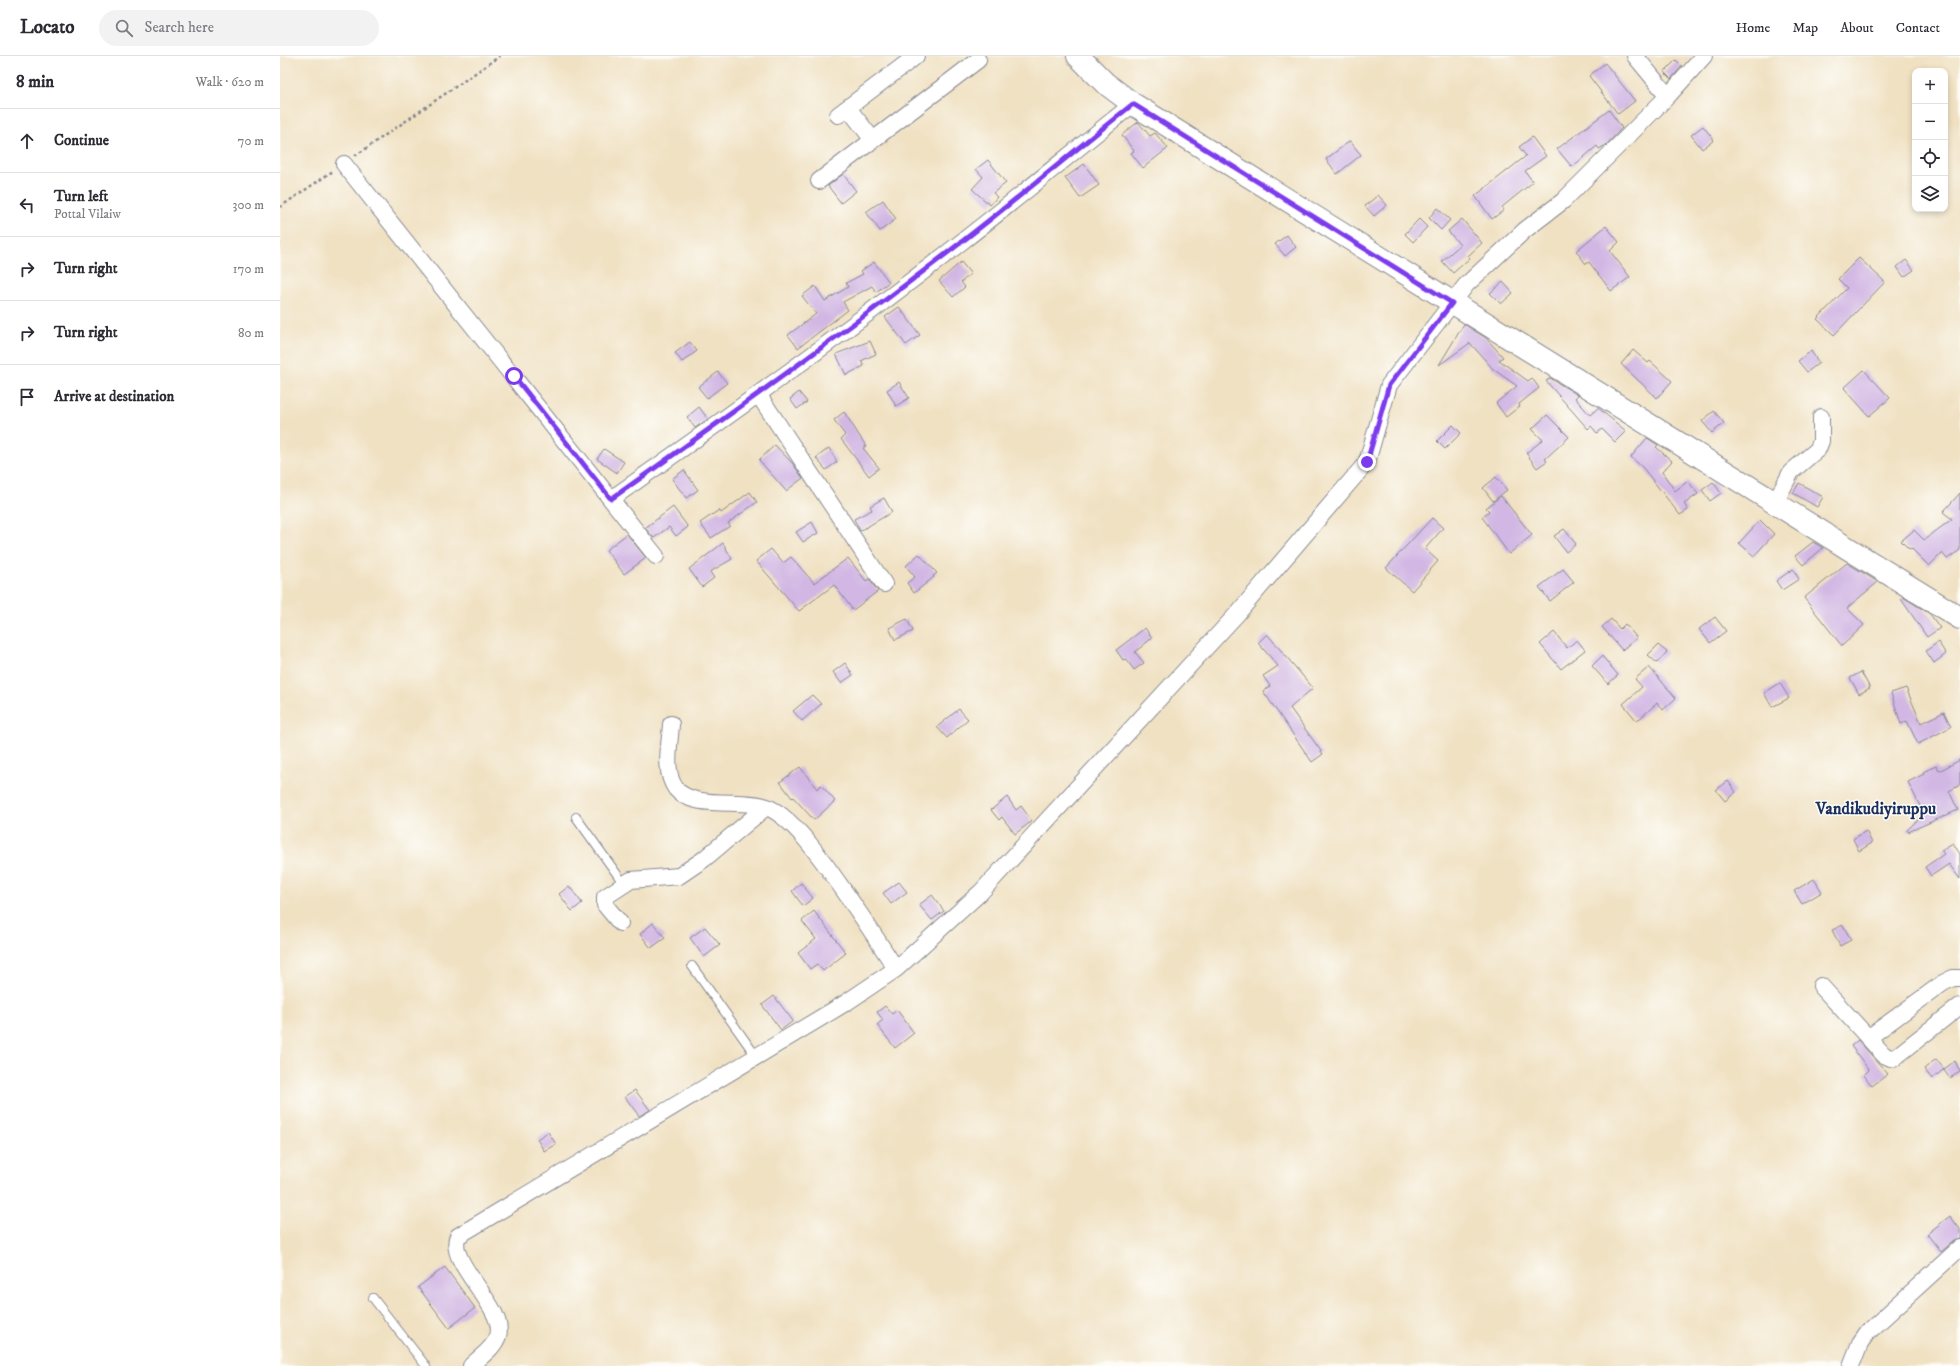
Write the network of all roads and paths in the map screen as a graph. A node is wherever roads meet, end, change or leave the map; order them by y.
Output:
1 (500, 56) edge
2 (916, 56) edge
3 (1078, 56) edge
4 (1635, 56) edge
5 (1704, 56) edge
6 (978, 60) dead end
7 (1668, 96) junction
8 (1133, 104) junction
9 (873, 140) junction
10 (344, 164) junction
11 (819, 181) dead end
12 (280, 206) edge
13 (1452, 303) junction
14 (758, 394) junction
15 (1821, 417) dead end
16 (1780, 493) junction
17 (611, 499) junction
18 (656, 556) dead end
19 (884, 584) dead end
20 (1960, 618) edge
21 (671, 724) dead end
22 (766, 807) junction
23 (576, 817) dead end
24 (624, 884) junction
25 (620, 923) dead end
26 (692, 966) dead end
27 (896, 969) junction
28 (1960, 978) edge
29 (1821, 986) dead end
30 (1960, 1006) edge
31 (1868, 1038) junction
32 (756, 1056) junction
33 (1960, 1248) edge
34 (373, 1298) dead end
35 (426, 1366) edge
36 (471, 1366) edge
37 (1851, 1366) edge

1 - 10 path
2 - 9 street
3 - 8 street
4 - 7 street
5 - 7 street
6 - 9 street
7 - 13 street
8 - 13 street
8 - 14 street
9 - 11 street
10 - 12 path
10 - 17 street
13 - 16 street
13 - 27 street
14 - 17 street
14 - 19 street
15 - 16 street
16 - 20 street
17 - 18 street
21 - 22 street
22 - 24 street
22 - 27 street
23 - 24 lane
24 - 25 street
26 - 32 lane
27 - 32 street
28 - 31 street
29 - 31 street
30 - 31 street
32 - 36 street
33 - 37 street
34 - 35 lane

